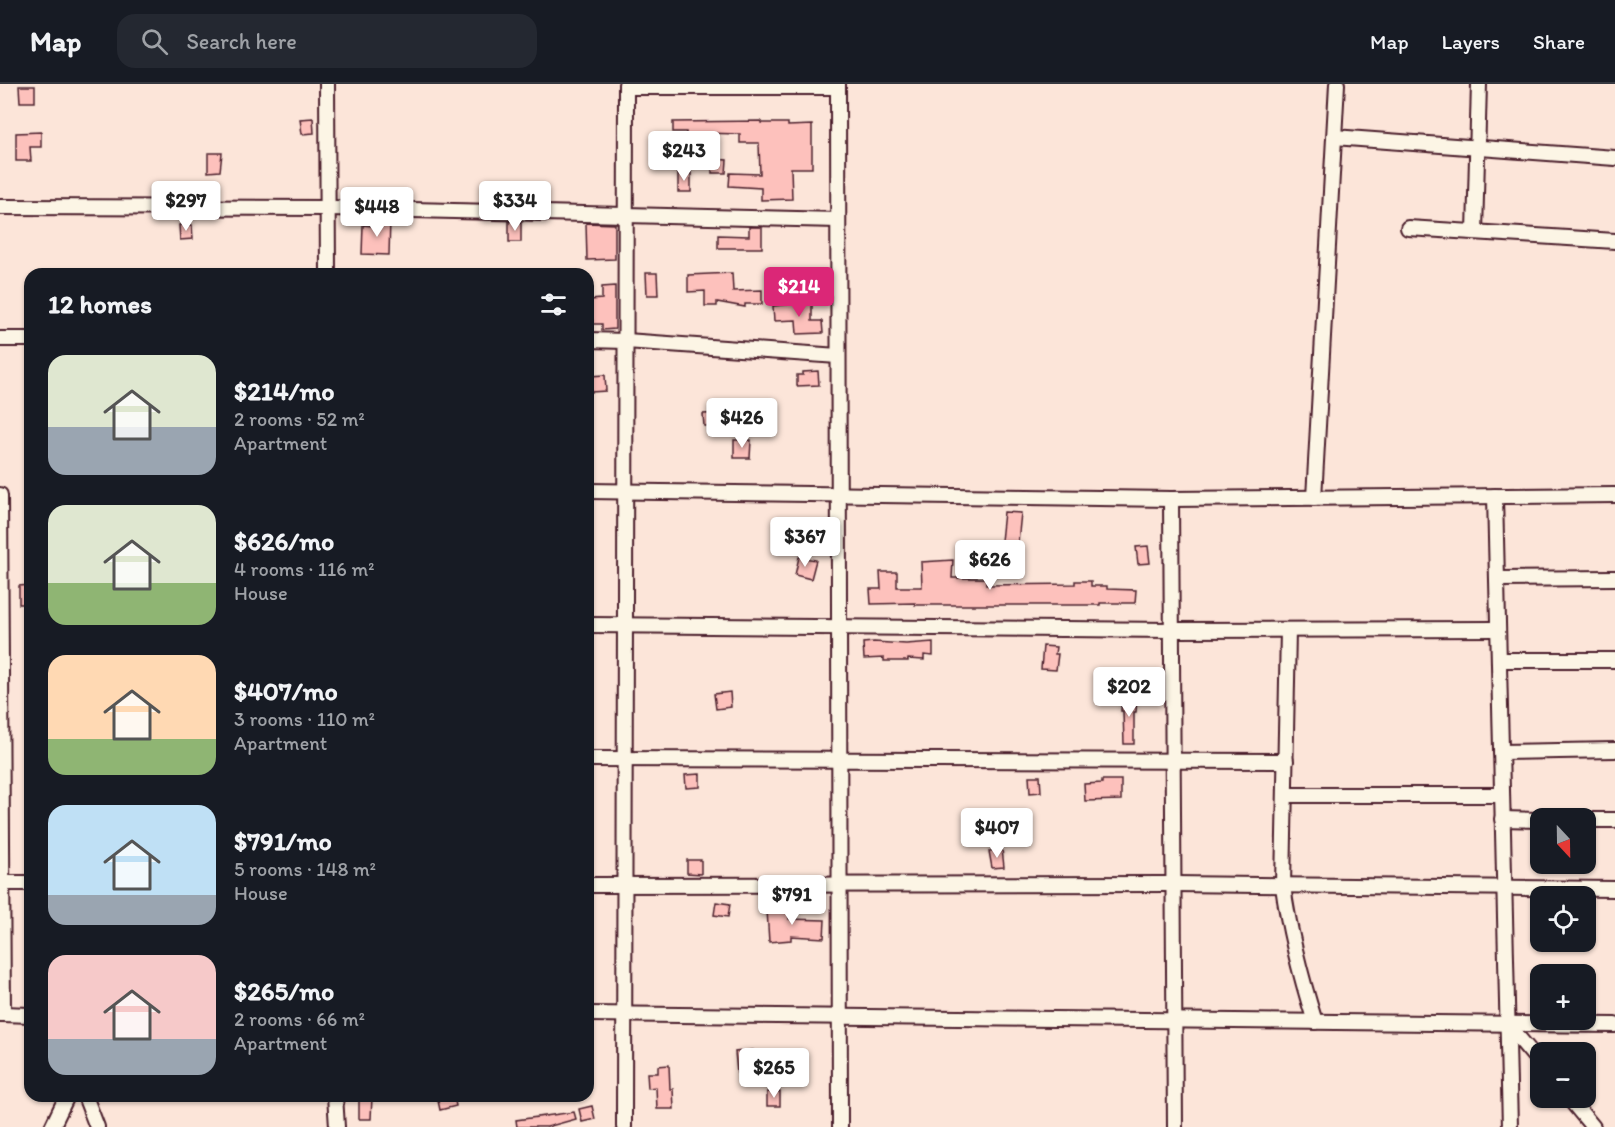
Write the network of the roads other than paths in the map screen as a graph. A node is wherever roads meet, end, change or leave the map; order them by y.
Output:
1 (327, 84) edge
2 (1337, 84) edge
3 (1479, 84) edge
4 (626, 85) edge
5 (838, 85) edge
6 (1334, 137) junction
7 (1477, 148) junction
8 (1615, 158) edge
9 (0, 207) edge
10 (328, 208) junction
11 (626, 215) junction
12 (838, 220) junction
13 (1408, 228) dead end
14 (1475, 232) junction
15 (1615, 241) edge
16 (328, 268) edge
17 (0, 339) edge
18 (24, 339) edge
19 (594, 340) edge
20 (626, 341) junction
21 (838, 356) junction
22 (594, 491) edge
23 (625, 492) junction
24 (0, 495) edge
25 (839, 495) junction
26 (1615, 495) edge
27 (1495, 496) junction
28 (1314, 498) junction
29 (1171, 499) junction
30 (1615, 578) edge
31 (1497, 579) junction
32 (0, 624) edge
33 (594, 625) edge
34 (625, 625) junction
35 (839, 627) junction
36 (1498, 629) junction
37 (1172, 630) junction
38 (1288, 630) junction
39 (1498, 660) junction
40 (1615, 660) edge
41 (1615, 750) edge
42 (1, 752) edge
43 (1501, 752) junction
44 (594, 759) edge
45 (625, 759) junction
46 (839, 759) junction
47 (1174, 760) junction
48 (1286, 761) junction
49 (1285, 795) junction
50 (1502, 795) junction
51 (1502, 819) junction
52 (1530, 820) edge
53 (1596, 820) edge
54 (1615, 820) edge
55 (1, 883) edge
56 (24, 884) edge
57 (1174, 884) junction
58 (594, 885) edge
59 (625, 885) junction
60 (839, 885) junction
61 (1283, 886) junction
62 (1504, 888) junction
63 (1615, 889) edge
64 (2, 1014) edge
65 (24, 1014) edge
66 (594, 1014) edge
67 (625, 1015) junction
68 (840, 1017) junction
69 (1176, 1020) junction
70 (1315, 1022) junction
71 (1507, 1024) junction
72 (1615, 1025) edge
73 (1530, 1052) edge
74 (64, 1102) edge
75 (87, 1102) edge
76 (335, 1102) edge
77 (1577, 1108) edge
78 (52, 1127) edge
79 (97, 1127) edge
80 (337, 1127) edge
81 (624, 1127) edge
82 (840, 1127) edge
83 (1175, 1127) edge
84 (1510, 1127) edge
85 (1593, 1127) edge

1 - 10 street
2 - 6 street
3 - 7 street
4 - 5 street
4 - 11 street
5 - 12 street
6 - 7 street
6 - 28 street
7 - 8 street
7 - 14 street
9 - 10 street
10 - 11 street
10 - 16 street
11 - 12 street
11 - 20 street
12 - 21 street
13 - 14 street
14 - 15 street
17 - 18 street
19 - 20 street
20 - 21 street
20 - 23 street
21 - 25 street
22 - 23 street
23 - 25 street
23 - 34 street
24 - 32 street
25 - 29 street
25 - 35 street
26 - 27 street
27 - 28 street
27 - 31 street
28 - 29 street
29 - 37 street
30 - 31 street
31 - 36 street
32 - 42 street
33 - 34 street
34 - 35 street
34 - 45 street
35 - 37 street
35 - 46 street
36 - 38 street
36 - 39 street
37 - 38 street
37 - 47 street
38 - 48 street
39 - 40 street
39 - 43 street
41 - 43 street
42 - 55 street
43 - 50 street
44 - 45 street
45 - 46 street
45 - 59 street
46 - 47 street
46 - 60 street
47 - 48 street
47 - 57 street
48 - 49 street
49 - 50 street
49 - 61 street
50 - 51 street
51 - 52 street
51 - 62 street
53 - 54 street
55 - 56 street
55 - 64 street
57 - 60 street
57 - 61 street
57 - 69 street
58 - 59 street
59 - 60 street
59 - 67 street
60 - 68 street
61 - 62 street
61 - 70 street
62 - 63 street
62 - 71 street
64 - 65 street
66 - 67 street
67 - 68 street
67 - 81 street
68 - 69 street
68 - 82 street
69 - 70 street
69 - 83 street
70 - 71 street
71 - 72 street
71 - 73 street
71 - 84 street
74 - 78 street
75 - 79 street
76 - 80 street
77 - 85 street

